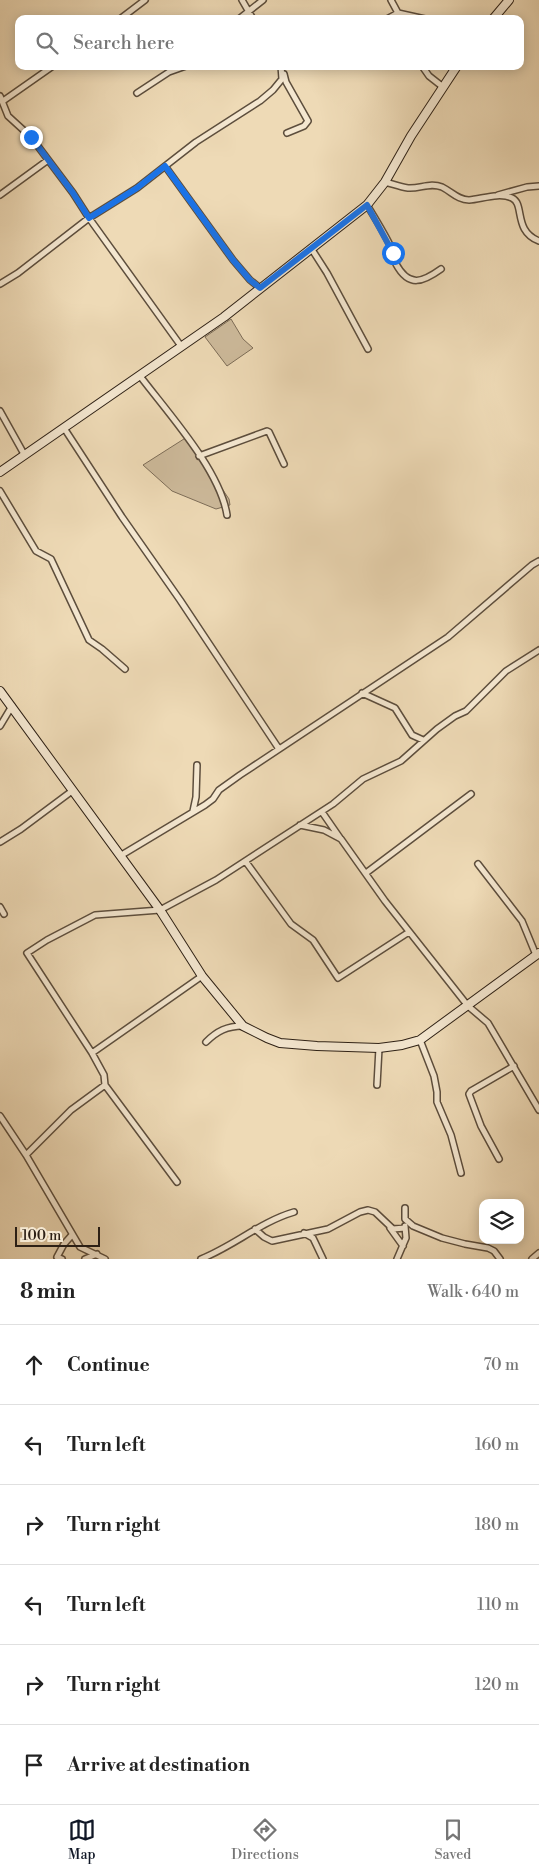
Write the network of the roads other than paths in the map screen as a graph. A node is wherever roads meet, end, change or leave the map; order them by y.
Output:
1 (242, 0) edge
2 (263, 0) edge
3 (391, 0) edge
4 (509, 0) edge
5 (141, 1) edge
6 (248, 12) junction
7 (125, 15) edge
8 (245, 15) edge
9 (250, 15) edge
10 (395, 15) edge
11 (496, 15) edge
12 (47, 70) edge
13 (175, 70) edge
14 (282, 70) edge
15 (283, 70) edge
16 (425, 70) edge
17 (454, 70) edge
18 (443, 87) junction
19 (137, 93) dead end
20 (2, 99) edge
21 (287, 133) dead end
22 (48, 160) junction
23 (165, 166) junction
24 (385, 182) junction
25 (539, 186) edge
26 (0, 195) edge
27 (496, 196) junction
28 (367, 205) junction
29 (89, 218) junction
30 (539, 241) edge
31 (311, 248) junction
32 (441, 269) dead end
33 (0, 284) edge
34 (260, 288) junction
35 (181, 346) junction
36 (368, 349) dead end
37 (140, 376) junction
38 (0, 411) edge
39 (64, 428) junction
40 (24, 454) junction
41 (199, 456) junction
42 (284, 464) dead end
43 (0, 472) edge
44 (0, 491) edge
45 (227, 515) dead end
46 (539, 561) edge
47 (539, 650) edge
48 (125, 670) dead end
49 (0, 691) edge
50 (362, 693) junction
51 (12, 706) junction
52 (0, 726) edge
53 (423, 740) junction
54 (279, 749) junction
55 (198, 765) dead end
56 (72, 791) junction
57 (471, 794) dead end
58 (193, 811) junction
59 (322, 812) junction
60 (300, 824) junction
61 (341, 839) junction
62 (0, 842) edge
63 (119, 857) junction
64 (246, 862) junction
65 (478, 864) dead end
66 (366, 873) junction
67 (0, 906) edge
68 (160, 910) junction
69 (4, 914) dead end
70 (410, 932) junction
71 (538, 954) edge
72 (202, 976) junction
73 (468, 1006) junction
74 (243, 1026) junction
75 (420, 1040) junction
76 (206, 1042) dead end
77 (379, 1048) junction
78 (92, 1053) junction
79 (514, 1066) junction
80 (105, 1085) junction
81 (377, 1085) dead end
82 (539, 1110) edge
83 (0, 1116) edge
84 (26, 1155) junction
85 (500, 1159) dead end
86 (461, 1173) dead end
87 (177, 1182) dead end
88 (405, 1208) dead end
89 (294, 1212) dead end
90 (405, 1219) junction
91 (388, 1226) junction
92 (406, 1228) junction
93 (255, 1229) junction
94 (304, 1233) junction
95 (72, 1235) junction
96 (403, 1246) junction
97 (539, 1253) edge
98 (97, 1254) junction
99 (499, 1258) edge
100 (62, 1259) edge
101 (85, 1259) edge
102 (105, 1259) edge
103 (201, 1259) edge
104 (323, 1259) edge
105 (397, 1259) edge
106 (532, 1259) edge

1 - 6 street
2 - 6 street
3 - 10 street
4 - 11 main road
5 - 7 street
6 - 8 street
6 - 9 street
12 - 20 street
13 - 19 street
14 - 23 street
15 - 21 street
16 - 18 street
17 - 18 main road
18 - 24 main road
20 - 22 street
22 - 26 street
22 - 29 street
23 - 29 street
23 - 34 street
24 - 27 street
24 - 28 main road
25 - 27 street
27 - 30 street
28 - 31 main road
28 - 32 street
29 - 33 street
29 - 35 street
31 - 34 main road
31 - 36 street
34 - 35 main road
35 - 37 main road
37 - 39 main road
37 - 41 street
38 - 40 street
39 - 40 main road
39 - 54 street
40 - 43 main road
41 - 42 street
41 - 45 street
44 - 48 street
46 - 50 street
47 - 53 street
49 - 51 main road
50 - 53 street
50 - 54 street
51 - 52 street
51 - 56 main road
53 - 59 street
54 - 58 street
55 - 58 street
56 - 62 street
56 - 63 main road
57 - 66 street
58 - 63 street
59 - 60 street
59 - 61 street
60 - 61 street
60 - 64 street
61 - 66 street
63 - 68 main road
64 - 68 street
64 - 70 street
65 - 71 street
66 - 70 street
67 - 69 street
68 - 72 main road
68 - 78 street
70 - 73 street
71 - 73 main road
72 - 74 main road
72 - 78 street
73 - 75 main road
73 - 79 street
74 - 76 street
74 - 77 main road
75 - 77 main road
75 - 86 street
77 - 81 street
78 - 80 street
79 - 82 street
79 - 85 street
80 - 84 street
80 - 87 street
83 - 84 street
84 - 95 street
88 - 90 street
89 - 93 street
90 - 92 street
90 - 99 street
91 - 92 street
91 - 94 street
91 - 96 street
92 - 96 street
93 - 94 street
93 - 103 street
94 - 104 street
95 - 98 street
95 - 100 street
96 - 105 street
97 - 106 street
98 - 101 street
98 - 102 street

